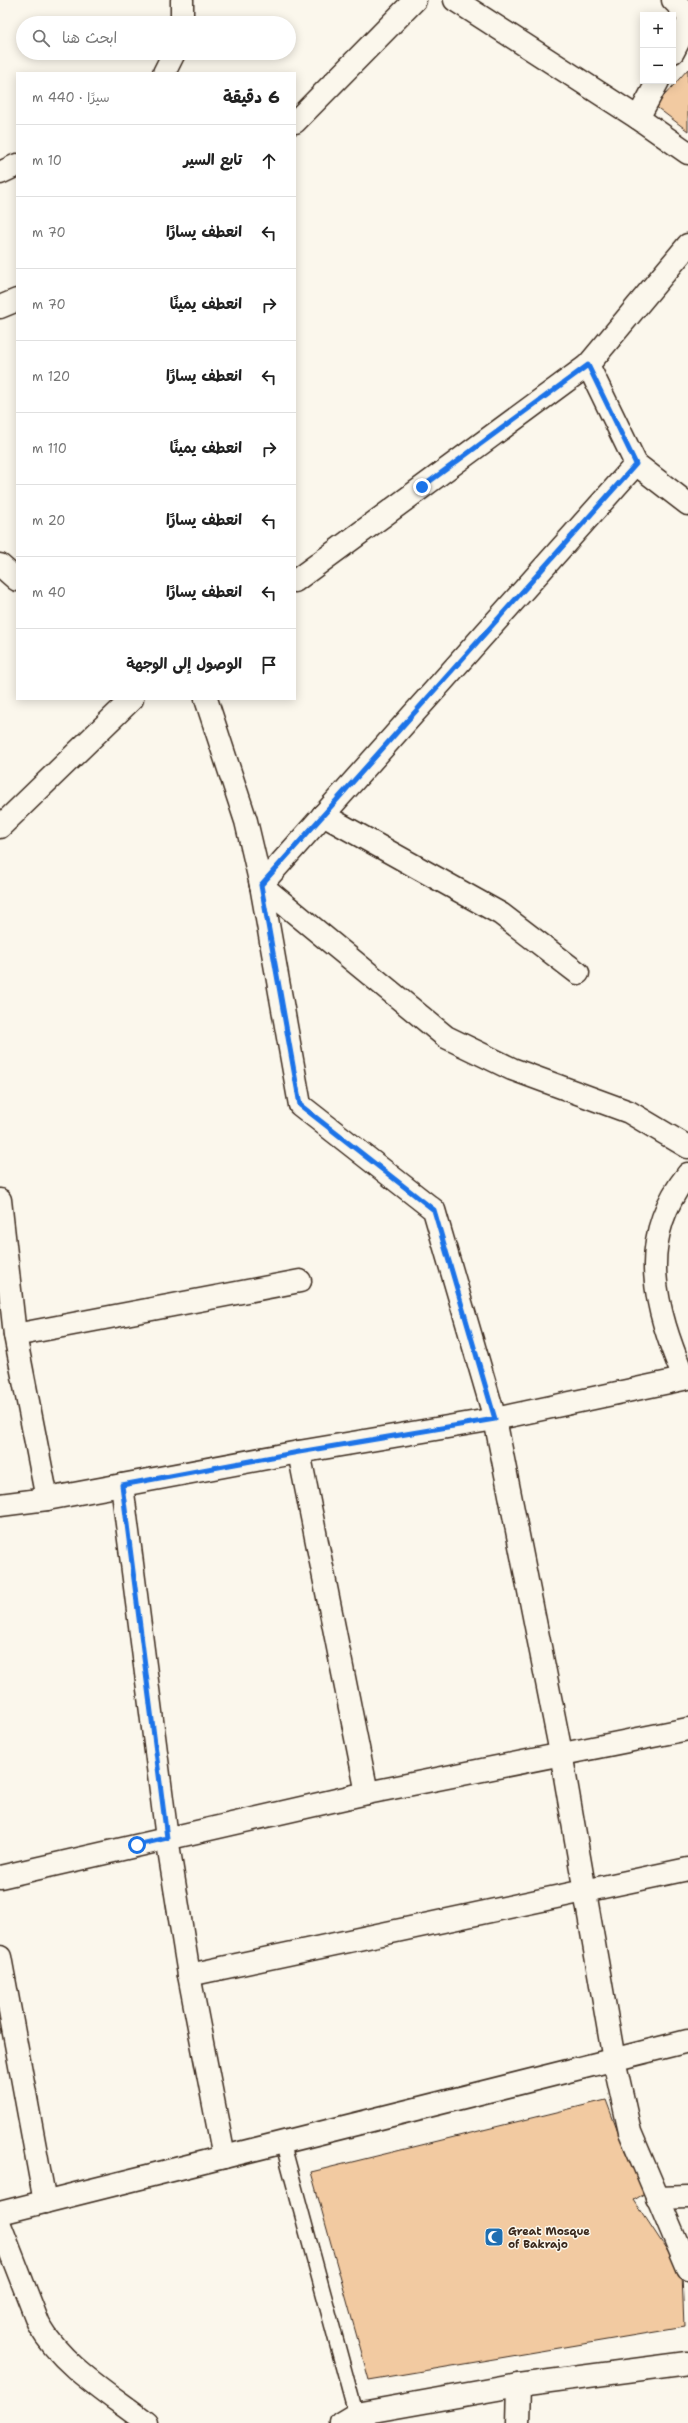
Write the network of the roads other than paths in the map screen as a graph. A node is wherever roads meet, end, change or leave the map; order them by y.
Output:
1 (182, 0) edge
2 (415, 0) edge
3 (455, 0) edge
4 (673, 0) edge
5 (688, 15) edge
6 (182, 16) edge
7 (688, 24) edge
8 (675, 48) edge
9 (170, 60) edge
10 (164, 72) edge
11 (656, 84) edge
12 (638, 118) junction
13 (296, 121) edge
14 (688, 154) edge
15 (16, 165) edge
16 (0, 172) edge
17 (688, 245) edge
18 (16, 300) edge
19 (0, 307) edge
20 (588, 365) junction
21 (636, 464) junction
22 (688, 504) edge
23 (0, 565) edge
24 (16, 579) edge
25 (296, 580) edge
26 (131, 700) edge
27 (206, 700) edge
28 (323, 816) junction
29 (0, 827) edge
30 (261, 885) junction
31 (578, 973) dead end
32 (688, 1147) edge
33 (688, 1174) edge
34 (0, 1200) edge
35 (300, 1281) dead end
36 (15, 1335) junction
37 (686, 1378) edge
38 (495, 1419) junction
39 (299, 1452) junction
40 (122, 1485) junction
41 (47, 1499) junction
42 (0, 1505) edge
43 (688, 1729) edge
44 (560, 1753) junction
45 (367, 1793) junction
46 (167, 1838) junction
47 (688, 1869) edge
48 (0, 1877) edge
49 (584, 1891) junction
50 (0, 1957) edge
51 (190, 1975) junction
52 (688, 2041) edge
53 (614, 2060) junction
54 (283, 2144) junction
55 (224, 2157) junction
56 (688, 2197) edge
57 (657, 2198) junction
58 (45, 2202) junction
59 (0, 2213) edge
60 (0, 2225) edge
61 (688, 2269) edge
62 (688, 2363) edge
63 (519, 2385) junction
64 (349, 2418) edge
65 (148, 2423) edge
66 (518, 2423) edge

1 - 6 street
2 - 13 street
3 - 12 street
4 - 5 street
7 - 8 street
9 - 10 street
11 - 12 street
12 - 14 street
15 - 16 street
17 - 20 street
18 - 19 street
20 - 21 street
20 - 25 street
21 - 22 street
21 - 28 street
23 - 24 street
26 - 29 street
27 - 30 street
28 - 30 street
28 - 31 street
30 - 32 street
30 - 38 street
33 - 37 street
34 - 36 street
35 - 36 street
36 - 41 street
37 - 38 street
38 - 39 street
38 - 44 street
39 - 40 street
39 - 45 street
40 - 41 street
40 - 46 street
41 - 42 street
43 - 44 street
44 - 45 street
44 - 49 street
45 - 46 street
46 - 48 street
46 - 51 street
47 - 49 street
49 - 51 street
49 - 53 street
50 - 58 street
51 - 55 street
52 - 53 street
53 - 54 street
53 - 57 street
54 - 55 street
54 - 64 lane
55 - 58 street
56 - 57 street
57 - 61 street
58 - 59 street
60 - 65 street
62 - 63 street
63 - 64 street
63 - 66 street

